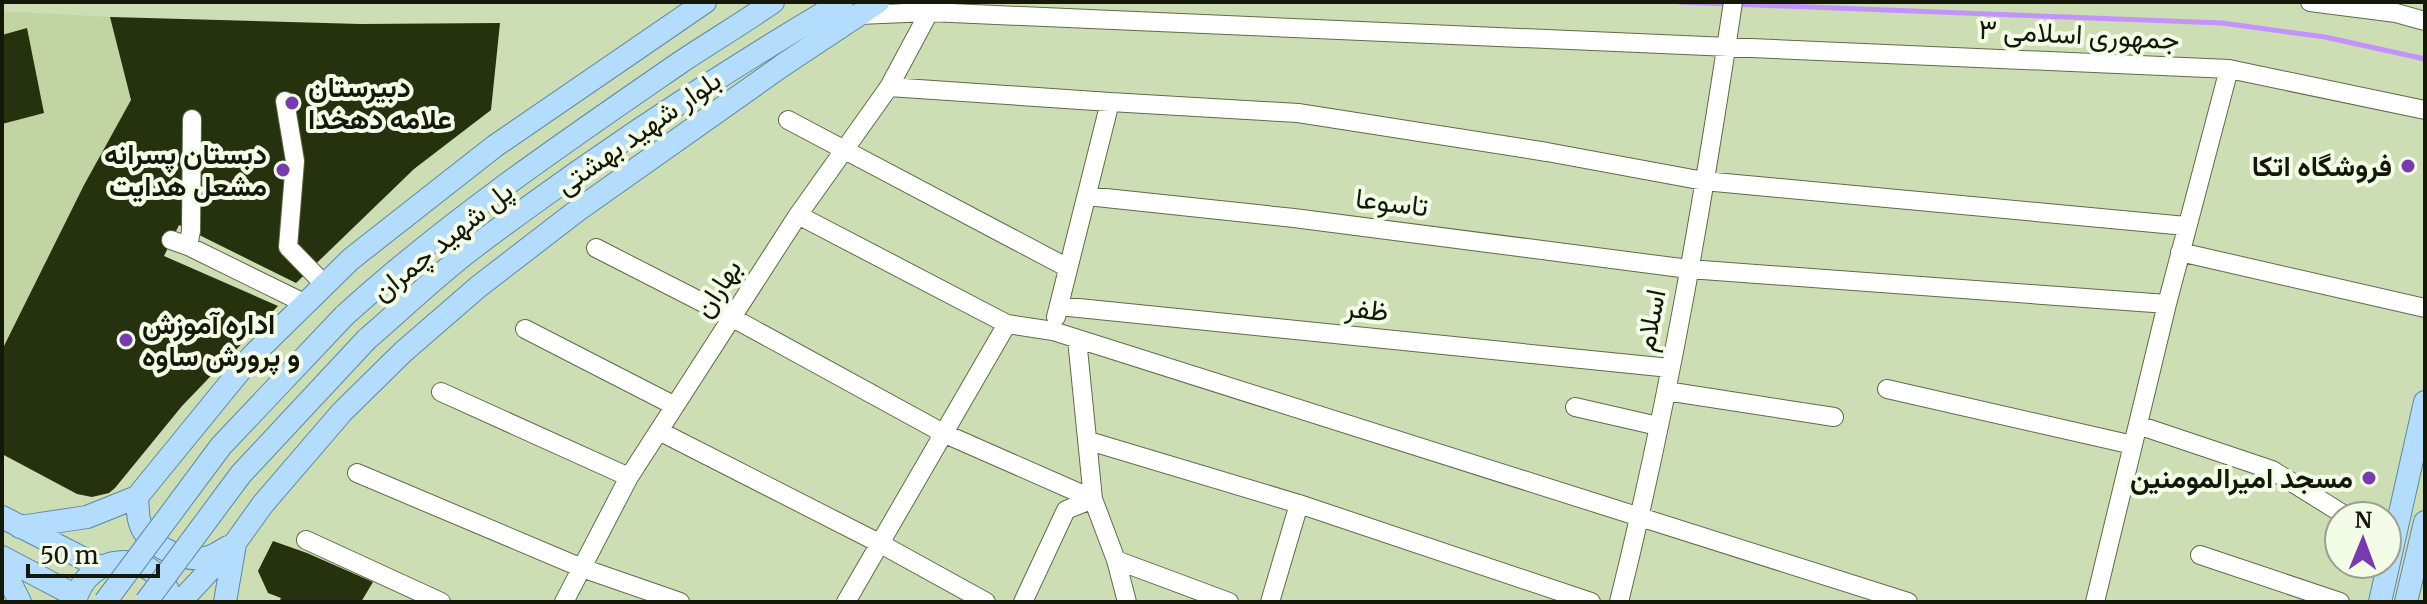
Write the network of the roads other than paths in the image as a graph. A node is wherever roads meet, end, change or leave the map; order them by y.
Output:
1 (705, 2) edge
2 (773, 2) edge
3 (878, 2) edge
4 (1733, 2) edge
5 (2310, 2) edge
6 (932, 7) edge
7 (851, 8) edge
8 (2425, 21) edge
9 (1726, 46) junction
10 (2229, 69) junction
11 (889, 87) junction
12 (285, 101) dead end
13 (1110, 102) junction
14 (2425, 110) edge
15 (192, 119) dead end
16 (788, 120) dead end
17 (842, 151) junction
18 (1704, 181) junction
19 (1087, 196) junction
20 (798, 215) junction
21 (2186, 226) junction
22 (596, 248) dead end
23 (2180, 252) junction
24 (1068, 268) junction
25 (1689, 269) junction
26 (325, 285) junction
27 (306, 304) junction
28 (2167, 304) junction
29 (1059, 306) junction
30 (2425, 308) edge
31 (731, 317) junction
32 (1007, 324) junction
33 (525, 329) dead end
34 (1053, 331) junction
35 (1077, 339) junction
36 (1670, 368) junction
37 (1887, 389) dead end
38 (1666, 391) junction
39 (441, 392) dead end
40 (2425, 402) edge
41 (675, 406) junction
42 (1575, 407) dead end
43 (1834, 417) dead end
44 (2138, 425) junction
45 (1658, 426) junction
46 (659, 431) junction
47 (943, 433) junction
48 (1089, 441) junction
49 (2133, 445) junction
50 (357, 473) dead end
51 (629, 477) junction
52 (137, 497) junction
53 (1093, 499) junction
54 (2402, 500) edge
55 (2323, 502) edge
56 (1299, 504) junction
57 (1640, 518) junction
58 (11, 522) edge
59 (2425, 522) edge
60 (306, 540) dead end
61 (235, 543) junction
62 (879, 543) junction
63 (2200, 555) dead end
64 (2, 557) edge
65 (1116, 560) junction
66 (2, 566) edge
67 (100, 567) junction
68 (582, 568) junction
69 (2384, 580) edge
70 (2418, 584) edge
71 (76, 599) edge
72 (20, 602) edge
73 (105, 602) edge
74 (146, 602) edge
75 (172, 602) edge
76 (180, 602) edge
77 (225, 602) edge
78 (441, 602) edge
79 (564, 602) edge
80 (680, 602) edge
81 (846, 602) edge
82 (986, 602) edge
83 (1023, 602) edge
84 (1127, 602) edge
85 (1229, 602) edge
86 (1270, 602) edge
87 (1591, 602) edge
88 (1619, 602) edge
89 (1908, 602) edge
90 (2095, 602) edge
91 (2340, 602) edge
92 (2380, 602) edge
93 (2406, 602) edge

1 - 26 main road
2 - 73 main road, پل شهید چمران, bridge
3 - 7 main road, بلوار شهید بهشتی
4 - 9 street, اسلام
5 - 8 street
6 - 7 street, جمهوری اسلامی ۳
6 - 9 street, جمهوری اسلامی ۳
6 - 11 street, بهاران
7 - 61 main road, بلوار شهید بهشتی
7 - 74 main road, پل شهید چمران, bridge
9 - 10 street, جمهوری اسلامی ۳
9 - 18 street, اسلام
10 - 14 street, جمهوری اسلامی ۳
10 - 21 street
11 - 13 street
11 - 17 street, بهاران
12 - 26 street
13 - 18 street
13 - 19 street
15 - 27 street
16 - 17 street
17 - 20 street, بهاران
17 - 24 street
18 - 21 street
18 - 25 street, اسلام
19 - 24 street
19 - 25 street, تاسوعا
20 - 31 street, بهاران
20 - 32 street
21 - 23 street
22 - 31 street
23 - 28 street
23 - 30 street
24 - 29 street
25 - 28 street, تاسوعا
25 - 36 street, اسلام
26 - 27 main road
27 - 52 main road
28 - 44 street
29 - 34 street
29 - 36 street, ظفر
31 - 41 street, بهاران
31 - 47 street
32 - 34 street
32 - 47 street
33 - 41 street
34 - 35 street
35 - 48 street
35 - 57 street
36 - 38 street, اسلام
37 - 49 street
38 - 43 street
38 - 45 street, اسلام
39 - 51 street
40 - 54 main road
41 - 46 street, بهاران
42 - 45 street
44 - 49 street
44 - 55 street
45 - 57 street, اسلام
46 - 51 street, بهاران
46 - 62 street
47 - 53 street
47 - 62 street
48 - 53 street
48 - 56 street
49 - 90 street
50 - 68 street
51 - 68 street, بهاران
52 - 58 main road
52 - 61 main road
53 - 65 street
53 - 83 street
56 - 86 street
56 - 87 street
57 - 88 street, اسلام
57 - 89 street
58 - 67 main road
59 - 70 main road
60 - 78 street
61 - 76 main road, بلوار شهید بهشتی
61 - 77 main road
62 - 81 street
62 - 82 street
63 - 91 street
64 - 71 main road
65 - 84 street
65 - 85 street
66 - 72 main road
67 - 71 main road
67 - 75 main road
68 - 79 street, بهاران
68 - 80 street
69 - 92 main road
70 - 93 main road

